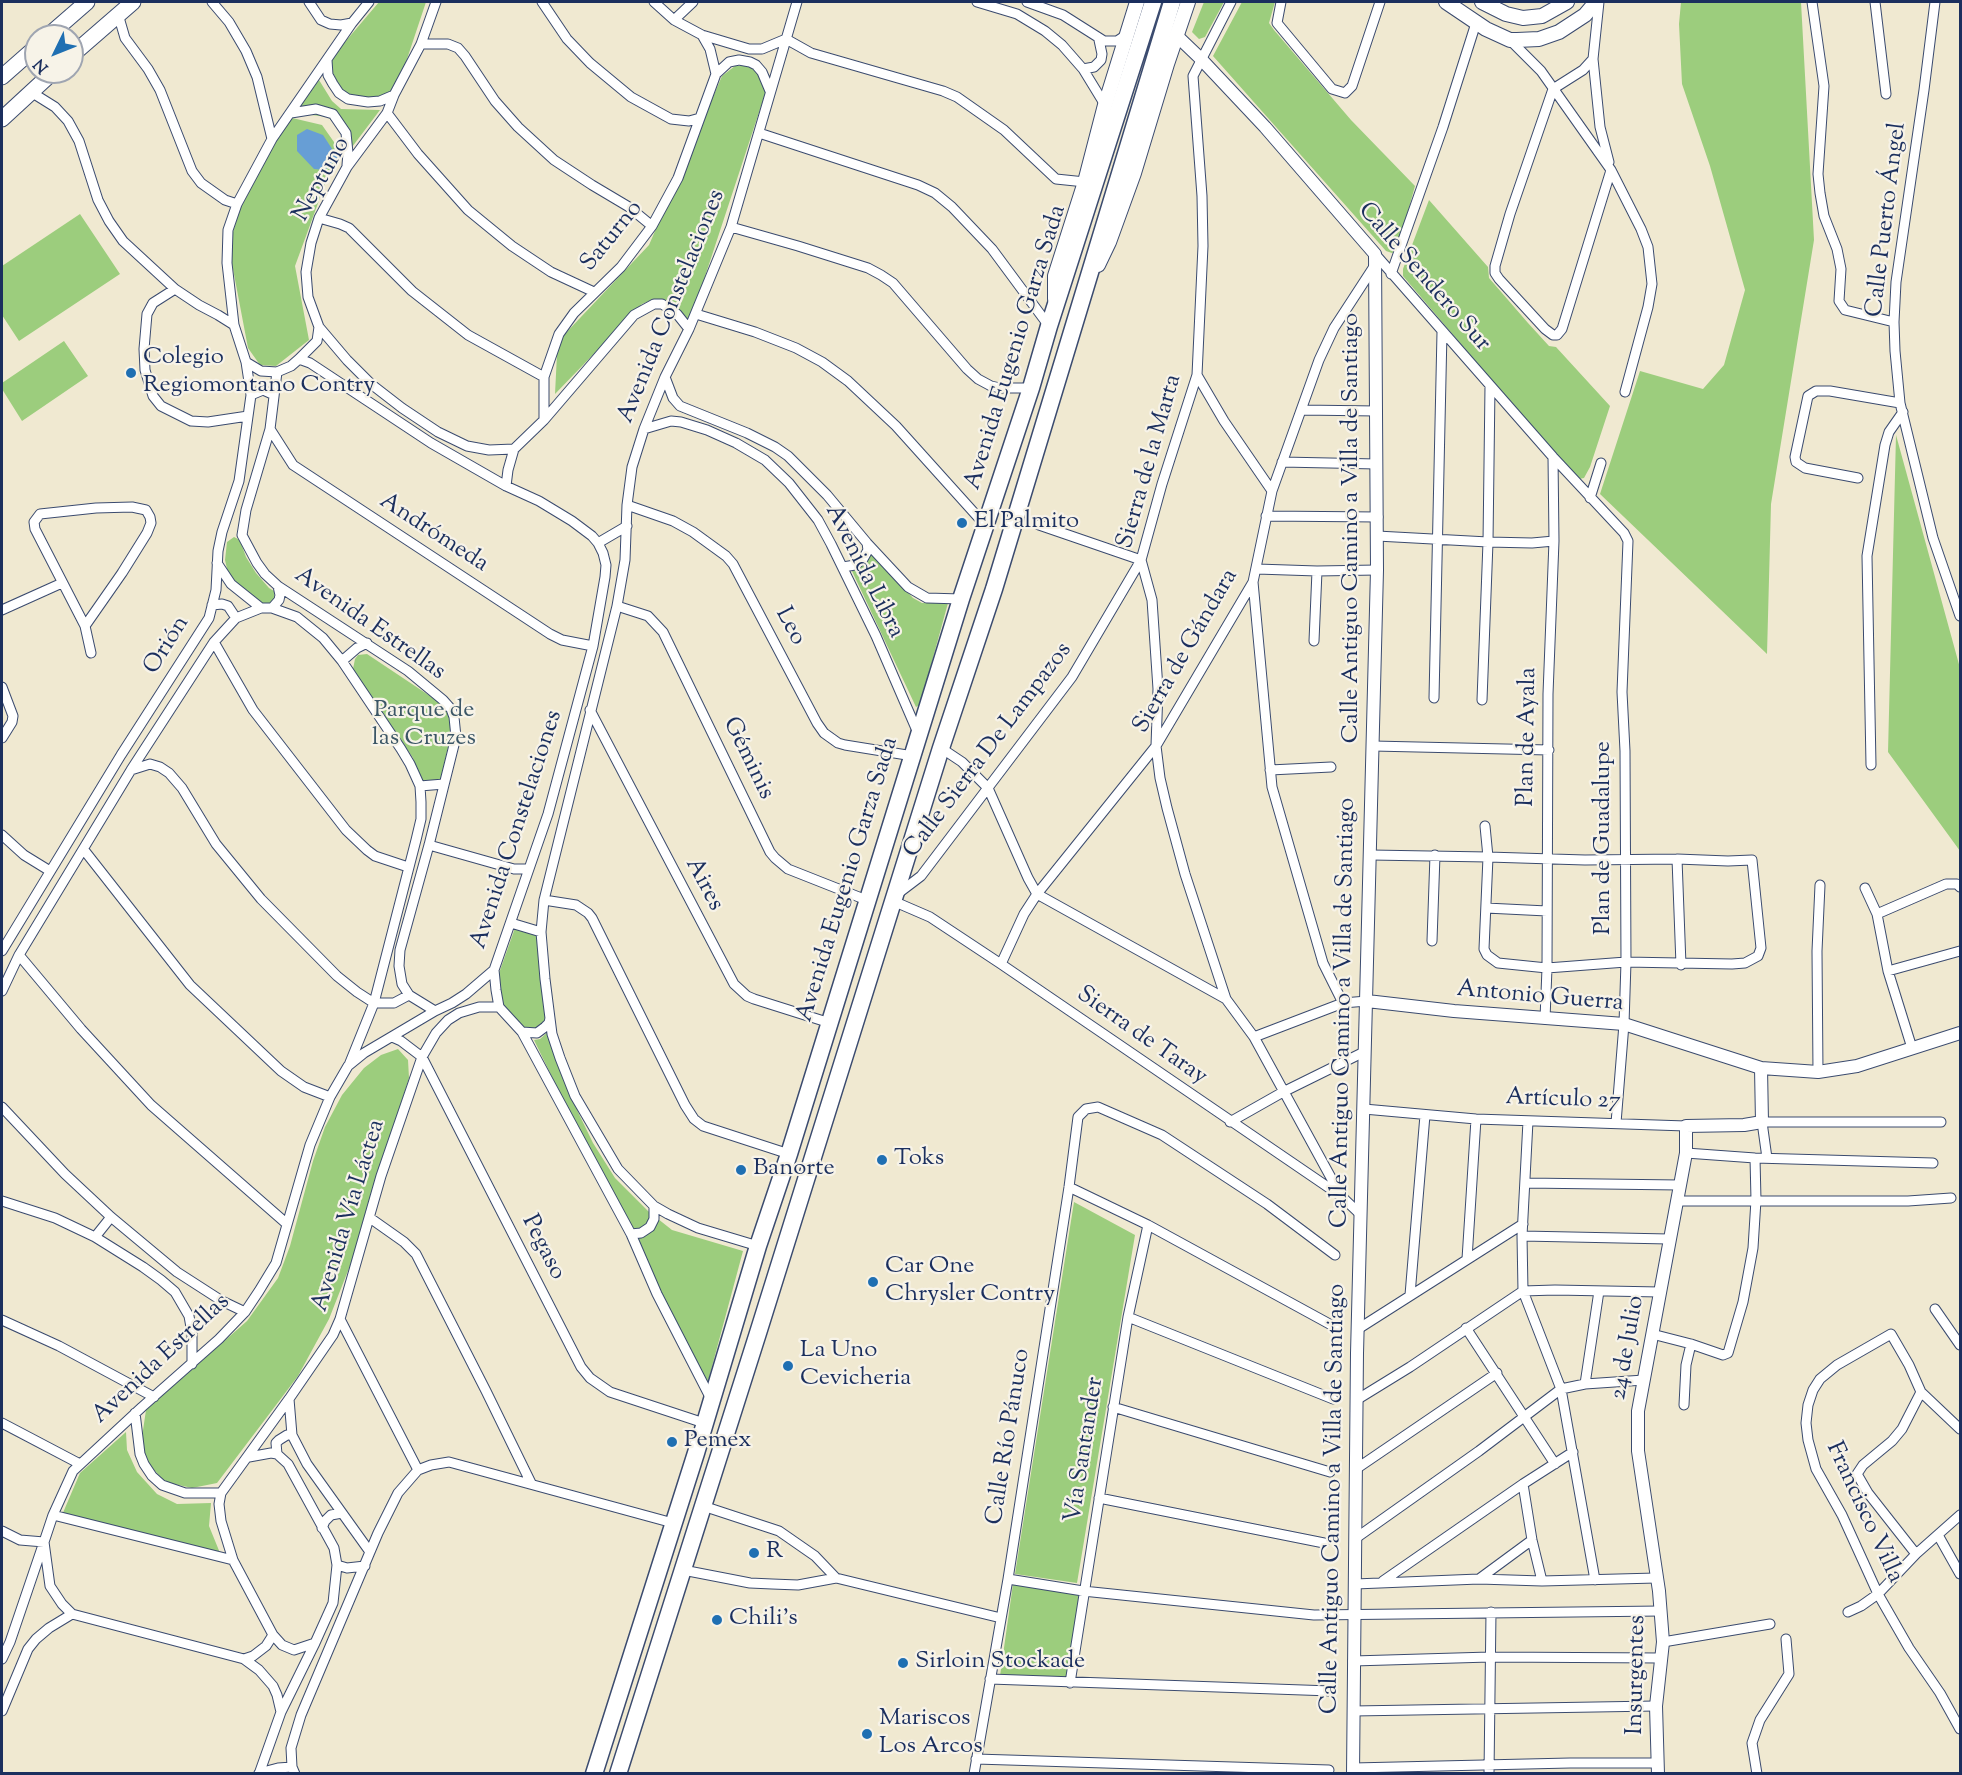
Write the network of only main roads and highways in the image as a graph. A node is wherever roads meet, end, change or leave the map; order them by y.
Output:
1 (87, 2) edge
2 (133, 2) edge
3 (1137, 2) edge
4 (1152, 2) edge
5 (1186, 2) edge
6 (1446, 2) edge
7 (1482, 2) edge
8 (1567, 2) edge
9 (1598, 2) edge
10 (1551, 12) junction
11 (1578, 21) junction
12 (62, 24) edge
13 (84, 44) edge
14 (24, 58) edge
15 (2, 77) edge
16 (40, 84) edge
17 (2, 119) edge
18 (1089, 276) junction
19 (1055, 306) junction
20 (594, 1773) edge
21 (618, 1773) edge

1 - 12 main road
2 - 13 main road
3 - 19 main road
4 - 19 highway, Avenida Eugenio Garza Sada
5 - 18 main road
5 - 18 highway, Avenida Eugenio Garza Sada
6 - 11 main road
7 - 10 main road
8 - 10 main road
9 - 11 main road
10 - 11 main road
14 - 15 main road
16 - 17 main road
18 - 21 highway, Avenida Eugenio Garza Sada
19 - 20 highway, Avenida Eugenio Garza Sada

